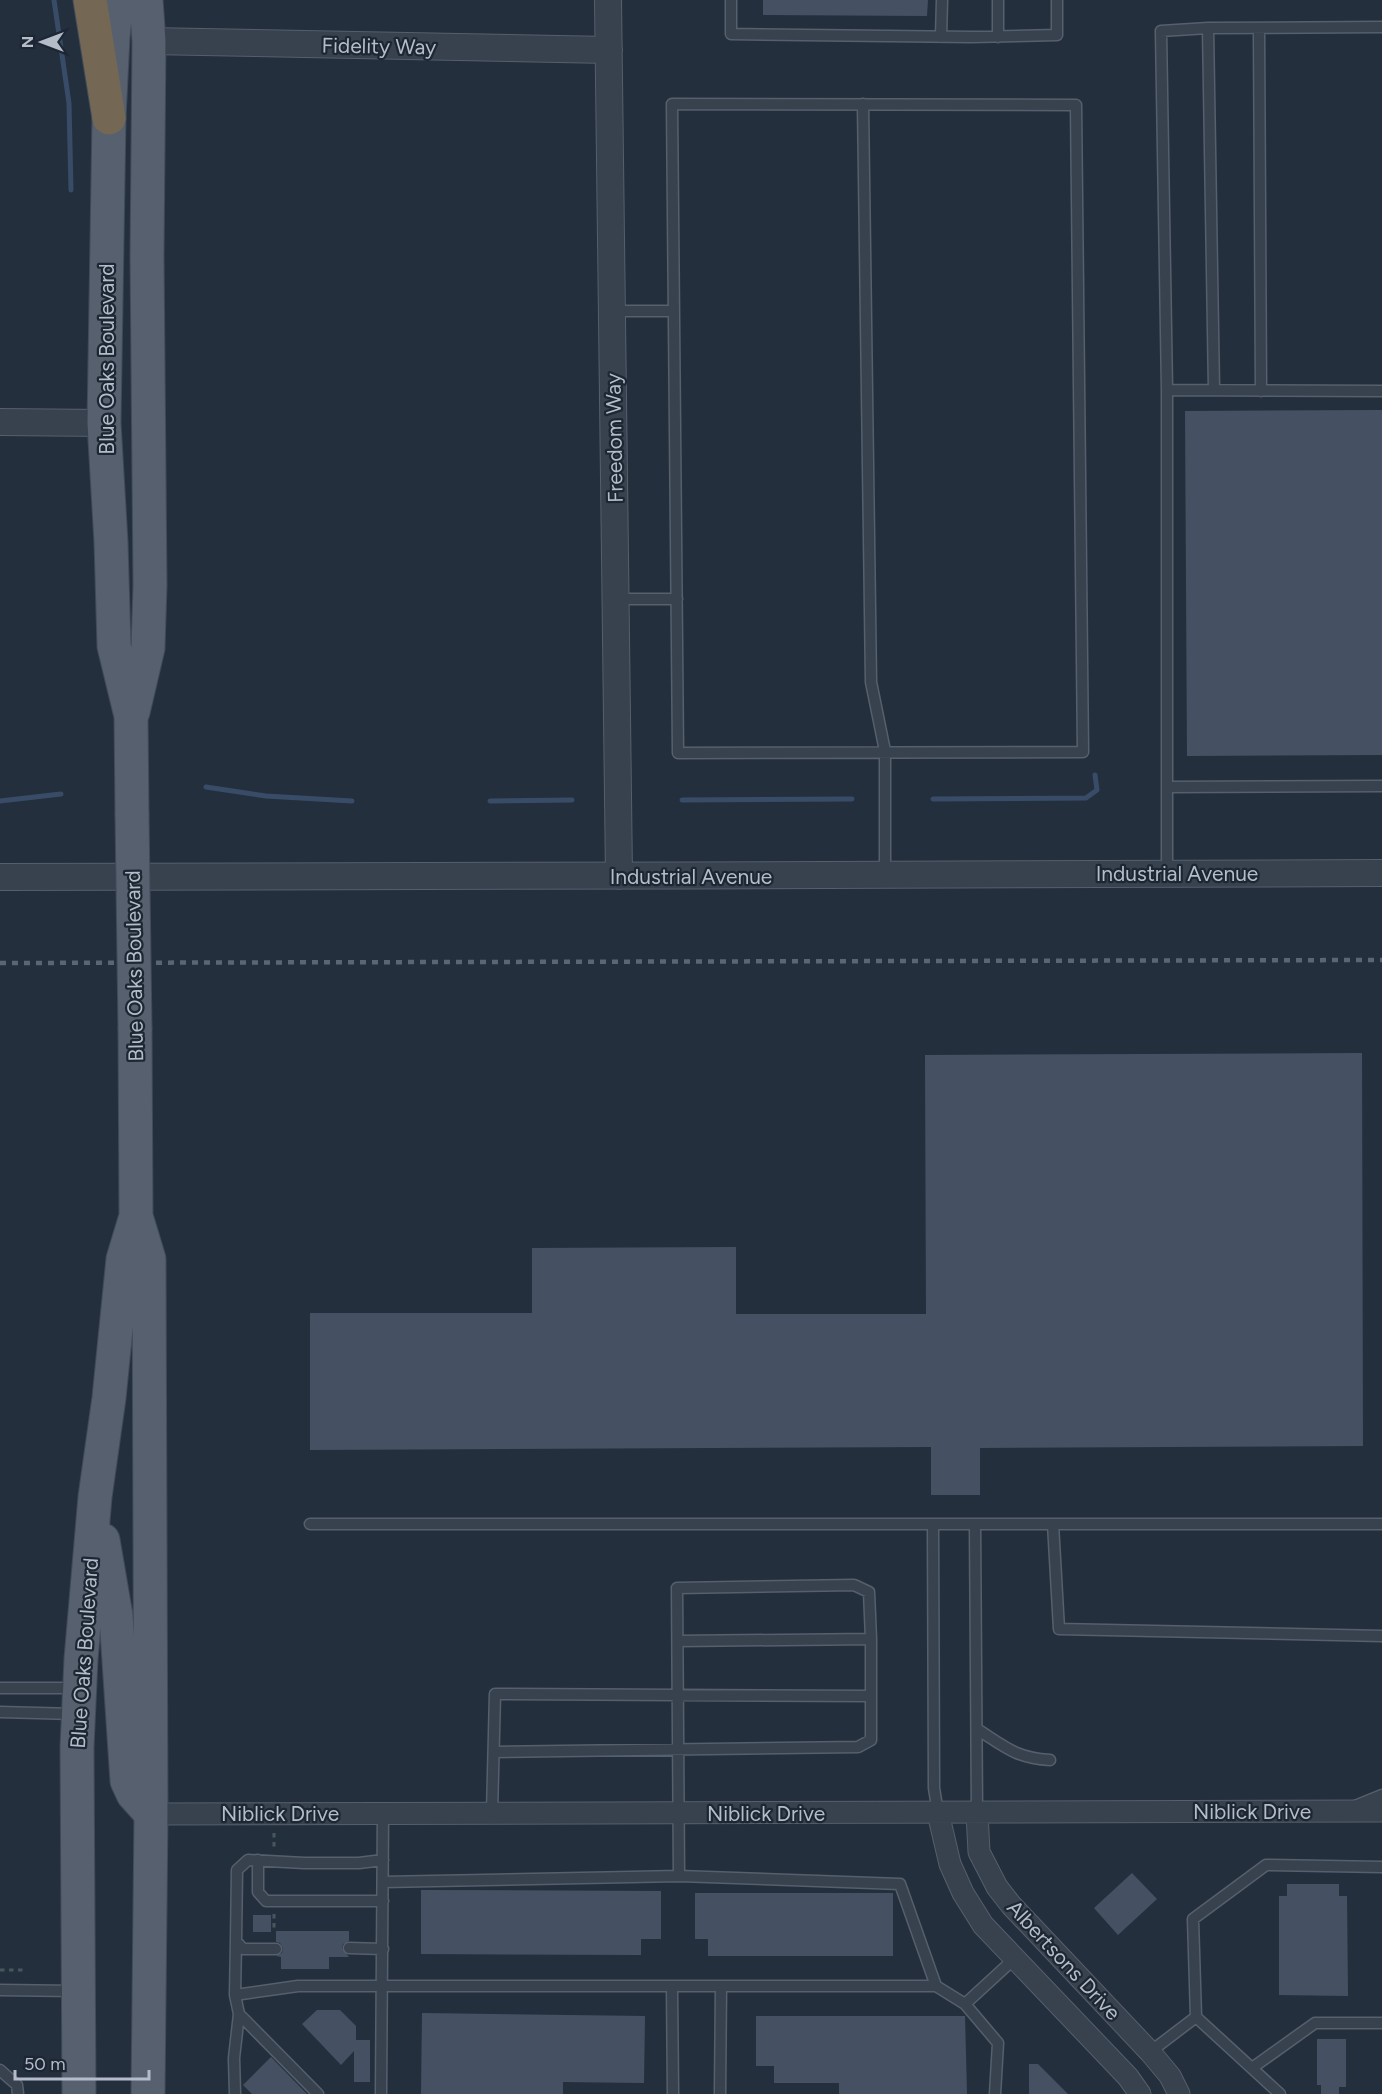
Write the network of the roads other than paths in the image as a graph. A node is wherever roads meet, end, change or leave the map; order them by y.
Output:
1 (90, 0) edge
2 (117, 0) edge
3 (128, 0) edge
4 (146, 0) edge
5 (608, 0) edge
6 (731, 0) edge
7 (942, 0) edge
8 (998, 0) edge
9 (1057, 0) edge
10 (1382, 27) edge
11 (1208, 28) junction
12 (1259, 28) junction
13 (941, 37) junction
14 (998, 37) junction
15 (149, 41) junction
16 (609, 50) junction
17 (863, 104) junction
18 (109, 118) junction
19 (674, 310) junction
20 (612, 311) junction
21 (1167, 390) junction
22 (1214, 390) junction
23 (1261, 391) junction
24 (1382, 391) edge
25 (0, 422) edge
26 (104, 423) junction
27 (616, 599) junction
28 (677, 599) junction
29 (131, 716) junction
30 (885, 751) junction
31 (1382, 786) edge
32 (1167, 787) junction
33 (1167, 873) junction
34 (1382, 873) edge
35 (885, 875) junction
36 (619, 876) junction
37 (0, 877) edge
38 (136, 1216) junction
39 (95, 1497) junction
40 (310, 1524) dead end
41 (933, 1524) junction
42 (975, 1524) junction
43 (1053, 1524) junction
44 (1382, 1524) edge
45 (1382, 1636) edge
46 (871, 1639) junction
47 (678, 1641) junction
48 (0, 1688) edge
49 (678, 1696) junction
50 (872, 1696) junction
51 (79, 1701) junction
52 (0, 1712) edge
53 (977, 1729) junction
54 (679, 1748) junction
55 (494, 1752) junction
56 (1050, 1760) dead end
57 (1382, 1795) edge
58 (1382, 1810) edge
59 (1343, 1811) junction
60 (383, 1813) junction
61 (492, 1813) junction
62 (678, 1813) junction
63 (938, 1813) junction
64 (977, 1813) junction
65 (151, 1814) junction
66 (258, 1860) junction
67 (383, 1860) junction
68 (1382, 1867) edge
69 (680, 1876) junction
70 (383, 1882) junction
71 (383, 1901) junction
72 (236, 1941) junction
73 (276, 1948) dead end
74 (349, 1948) dead end
75 (383, 1948) junction
76 (1014, 1959) junction
77 (383, 1986) junction
78 (721, 1986) junction
79 (936, 1986) junction
80 (672, 1987) junction
81 (0, 1990) edge
82 (77, 1991) junction
83 (235, 1995) junction
84 (965, 2004) junction
85 (239, 2014) junction
86 (1196, 2017) junction
87 (1382, 2023) edge
88 (1150, 2052) junction
89 (0, 2068) edge
90 (1252, 2068) junction
91 (151, 2084) edge
92 (18, 2094) edge
93 (79, 2094) edge
94 (234, 2094) edge
95 (318, 2094) edge
96 (381, 2094) edge
97 (673, 2094) edge
98 (720, 2094) edge
99 (995, 2094) edge
100 (1140, 2094) edge
101 (1179, 2094) edge
102 (1280, 2094) edge

1 - 18 highway
2 - 18 main road, Blue Oaks Boulevard
3 - 15 main road
4 - 15 main road, Blue Oaks Boulevard
5 - 16 street, Freedom Way
6 - 13 lane
7 - 13 lane
8 - 14 lane
9 - 14 lane
10 - 12 lane
11 - 12 lane
11 - 21 lane
11 - 22 lane
12 - 23 lane
13 - 14 lane
15 - 16 street, Fidelity Way
15 - 29 main road, Blue Oaks Boulevard
16 - 20 street, Freedom Way
17 - 19 lane
17 - 30 lane
17 - 30 lane
18 - 26 main road, Blue Oaks Boulevard
19 - 20 lane
19 - 28 lane
20 - 27 street, Freedom Way
21 - 22 lane
21 - 32 lane
22 - 23 lane
23 - 24 lane
25 - 26 street
26 - 29 main road, Blue Oaks Boulevard
27 - 28 lane
27 - 36 street, Freedom Way
28 - 30 lane
29 - 38 main road, Blue Oaks Boulevard, bridge
30 - 35 lane
31 - 32 lane
32 - 33 lane
33 - 34 street, Industrial Avenue
33 - 35 street, Industrial Avenue
35 - 36 street, Industrial Avenue
36 - 37 street, Industrial Avenue
38 - 39 main road, Blue Oaks Boulevard
38 - 65 main road, Blue Oaks Boulevard
39 - 51 main road, Blue Oaks Boulevard
39 - 65 main road
40 - 41 lane
41 - 42 lane
41 - 63 lane
42 - 43 lane
42 - 53 lane
43 - 44 lane
43 - 45 lane
46 - 47 lane
46 - 47 lane
46 - 50 lane
47 - 49 lane
48 - 51 lane
49 - 50 lane
49 - 54 lane
49 - 55 lane
50 - 54 lane
51 - 52 lane
51 - 82 main road, Blue Oaks Boulevard
53 - 56 lane
53 - 64 lane
54 - 55 lane
54 - 62 lane
55 - 61 lane
57 - 59 lane
58 - 59 street, Niblick Drive
59 - 64 street, Niblick Drive
60 - 61 street, Niblick Drive
60 - 65 street, Niblick Drive
60 - 67 lane
61 - 62 street, Niblick Drive
62 - 63 street, Niblick Drive
62 - 69 lane
63 - 64 street, Niblick Drive
63 - 76 street, Albertsons Drive
64 - 88 street, Albertsons Drive
65 - 91 main road, Blue Oaks Boulevard
66 - 67 lane
66 - 71 lane
66 - 72 lane
67 - 70 lane
68 - 86 lane
69 - 70 lane
69 - 79 lane
70 - 71 lane
71 - 75 lane
72 - 73 lane
72 - 83 lane
74 - 75 lane
75 - 77 lane
76 - 84 lane
76 - 100 street, Albertsons Drive
77 - 80 lane
77 - 83 lane
77 - 96 lane
78 - 79 lane
78 - 80 lane
78 - 98 lane
79 - 84 lane
80 - 97 lane
81 - 82 lane
82 - 93 main road, Blue Oaks Boulevard
83 - 85 lane
84 - 99 lane
85 - 94 lane
85 - 95 lane
86 - 88 lane
86 - 90 lane
87 - 90 lane
88 - 101 street, Albertsons Drive
89 - 92 lane
90 - 102 lane

